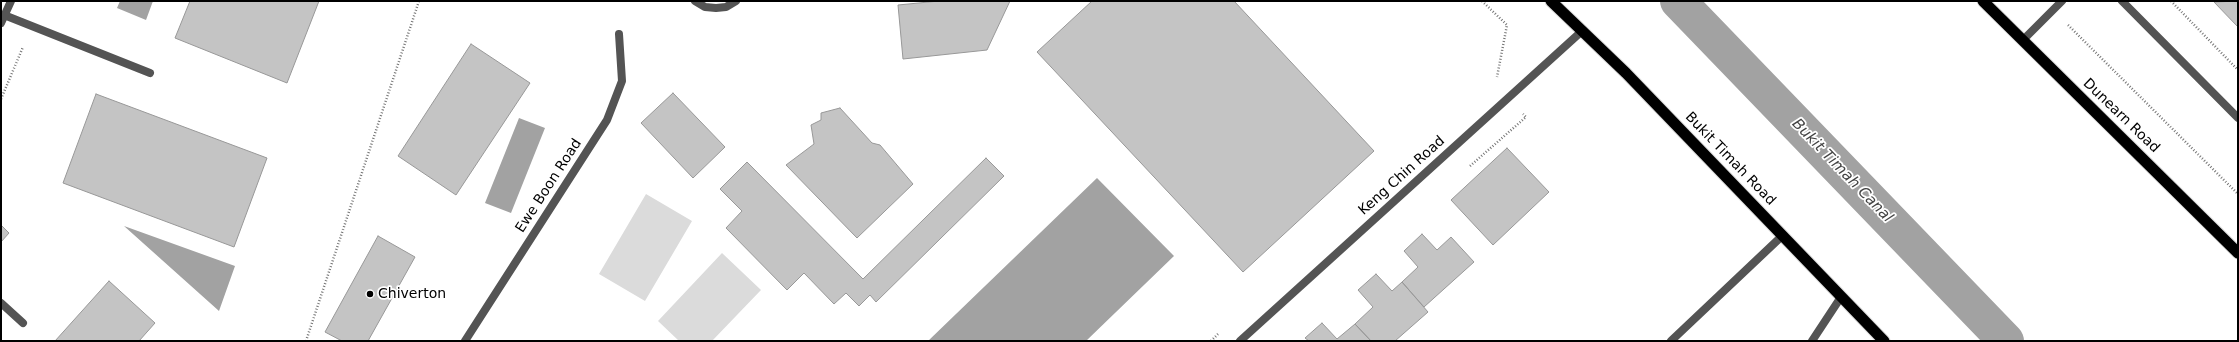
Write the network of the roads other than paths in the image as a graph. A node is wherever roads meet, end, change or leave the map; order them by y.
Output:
1 (10, 1) edge
2 (695, 1) edge
3 (736, 1) edge
4 (1551, 1) edge
5 (1983, 1) edge
6 (2062, 1) edge
7 (2122, 1) edge
8 (3, 19) edge
9 (1582, 31) junction
10 (619, 34) dead end
11 (2022, 41) junction
12 (150, 73) dead end
13 (2238, 118) edge
14 (1782, 236) junction
15 (2238, 252) edge
16 (1841, 297) junction
17 (1, 303) edge
18 (23, 324) dead end
19 (465, 341) edge
20 (1240, 341) edge
21 (1671, 341) edge
22 (1812, 341) edge
23 (1884, 341) edge

1 - 8 street
2 - 3 street
4 - 9 highway, Bukit Timah Road
5 - 11 highway, Dunearn Road
6 - 11 street
7 - 13 street
8 - 12 street
9 - 14 highway, Bukit Timah Road
9 - 20 street, Keng Chin Road
10 - 19 street, Ewe Boon Road
11 - 15 highway, Dunearn Road
14 - 16 highway, Bukit Timah Road
14 - 21 street
16 - 22 street
16 - 23 highway, Bukit Timah Road
17 - 18 street

